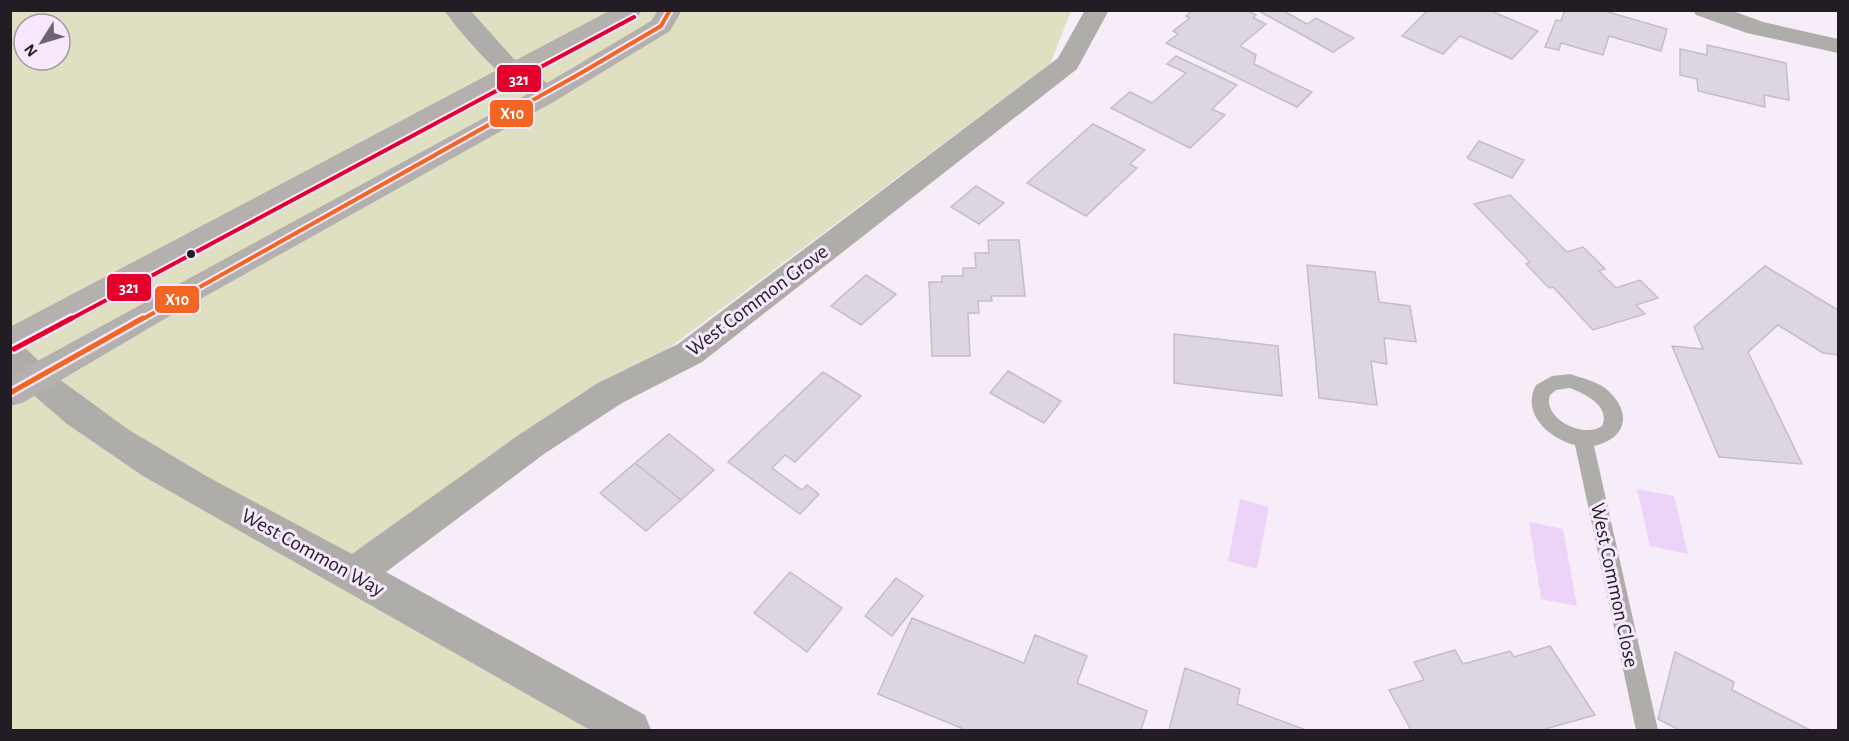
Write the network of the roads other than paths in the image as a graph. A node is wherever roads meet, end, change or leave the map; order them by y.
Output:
1 (456, 10) edge
2 (630, 10) edge
3 (670, 10) edge
4 (1097, 10) edge
5 (1705, 10) edge
6 (1839, 46) edge
7 (515, 72) junction
8 (546, 95) junction
9 (10, 342) edge
10 (10, 354) edge
11 (23, 386) edge
12 (1583, 439) dead end
13 (354, 574) junction
14 (630, 730) edge
15 (1647, 730) edge

1 - 7 street
2 - 7 main road
3 - 8 main road
4 - 13 street, West Common Grove
5 - 6 street
7 - 8 street
7 - 9 main road
8 - 11 main road
10 - 11 street, West Common Way
11 - 13 street, West Common Way
12 - 15 lane, West Common Close
13 - 14 street, West Common Way

